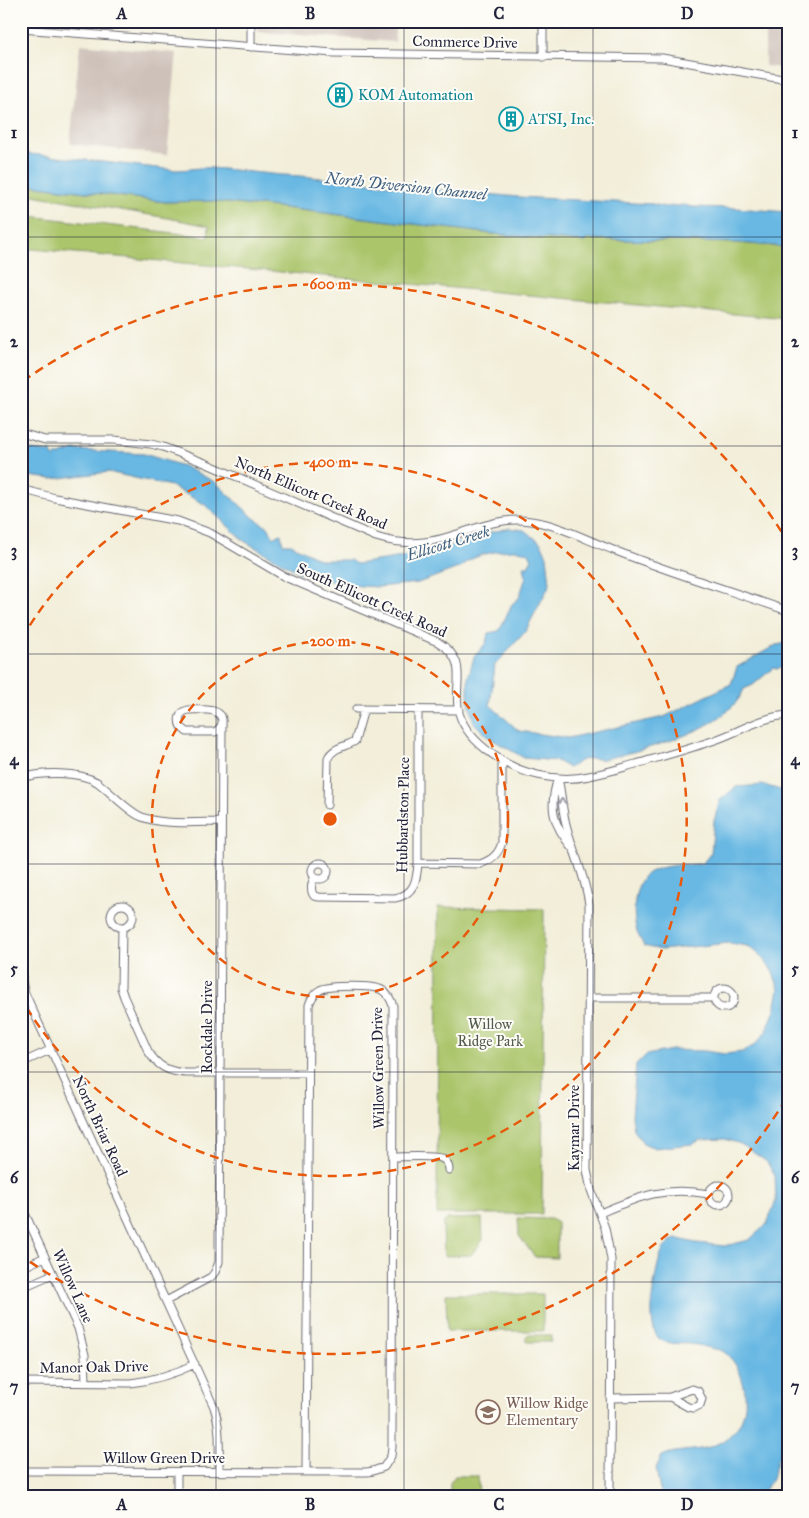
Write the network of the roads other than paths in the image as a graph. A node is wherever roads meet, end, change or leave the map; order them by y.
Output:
1 (251, 21) edge
2 (543, 21) edge
3 (21, 29) edge
4 (251, 47) junction
5 (543, 56) junction
6 (788, 80) edge
7 (21, 433) edge
8 (21, 490) edge
9 (788, 611) edge
10 (418, 709) junction
11 (459, 710) junction
12 (788, 715) edge
13 (222, 724) junction
14 (502, 762) junction
15 (22, 777) edge
16 (558, 778) junction
17 (326, 805) dead end
18 (221, 822) junction
19 (418, 863) junction
20 (315, 878) dead end
21 (122, 927) dead end
22 (588, 998) junction
23 (713, 998) dead end
24 (50, 1050) junction
25 (21, 1063) edge
26 (221, 1072) junction
27 (308, 1072) junction
28 (393, 1157) junction
29 (449, 1170) dead end
30 (709, 1194) dead end
31 (21, 1205) edge
32 (600, 1213) junction
33 (46, 1257) junction
34 (21, 1268) edge
35 (53, 1274) junction
36 (21, 1288) edge
37 (166, 1302) junction
38 (195, 1364) junction
39 (21, 1382) edge
40 (86, 1382) junction
41 (670, 1397) dead end
42 (610, 1398) junction
43 (21, 1471) edge
44 (177, 1472) junction
45 (219, 1472) junction
46 (306, 1472) junction
47 (177, 1497) edge
48 (610, 1497) edge

1 - 4 street
2 - 5 street
3 - 4 street, Commerce Drive
4 - 5 street, Commerce Drive
5 - 6 street, Commerce Drive
7 - 9 street, North Ellicott Creek Road
8 - 11 street, South Ellicott Creek Road
10 - 11 street
10 - 17 street
10 - 19 street, Hubbardston Place
11 - 14 street, South Ellicott Creek Road
12 - 16 street, South Ellicott Creek Road
13 - 13 street
13 - 18 street, Rockdale Drive
14 - 16 street, South Ellicott Creek Road
14 - 19 street
15 - 18 street
15 - 24 street, North Briar Road
16 - 22 street, Kaymar Drive
18 - 26 street, Rockdale Drive
19 - 20 street, Hubbardston Place
21 - 26 street
22 - 23 street
22 - 32 street, Kaymar Drive
24 - 25 street
24 - 37 street, North Briar Road
26 - 27 street
26 - 37 street, Rockdale Drive
27 - 28 street, Willow Green Drive
27 - 46 street, Willow Green Drive
28 - 29 street
28 - 46 street, Willow Green Drive
30 - 32 street
31 - 33 street, Willow Lane
32 - 42 street, Kaymar Drive
33 - 34 street
33 - 35 street, Willow Lane
35 - 36 street
35 - 40 street, Willow Lane
37 - 38 street, North Briar Road
38 - 40 street, Manor Oak Drive
38 - 45 street, North Briar Road
39 - 40 street, Manor Oak Drive
41 - 42 street
42 - 48 street, Kaymar Drive
43 - 44 street, Willow Green Drive
44 - 45 street, Willow Green Drive
44 - 47 street
45 - 46 street, Willow Green Drive

